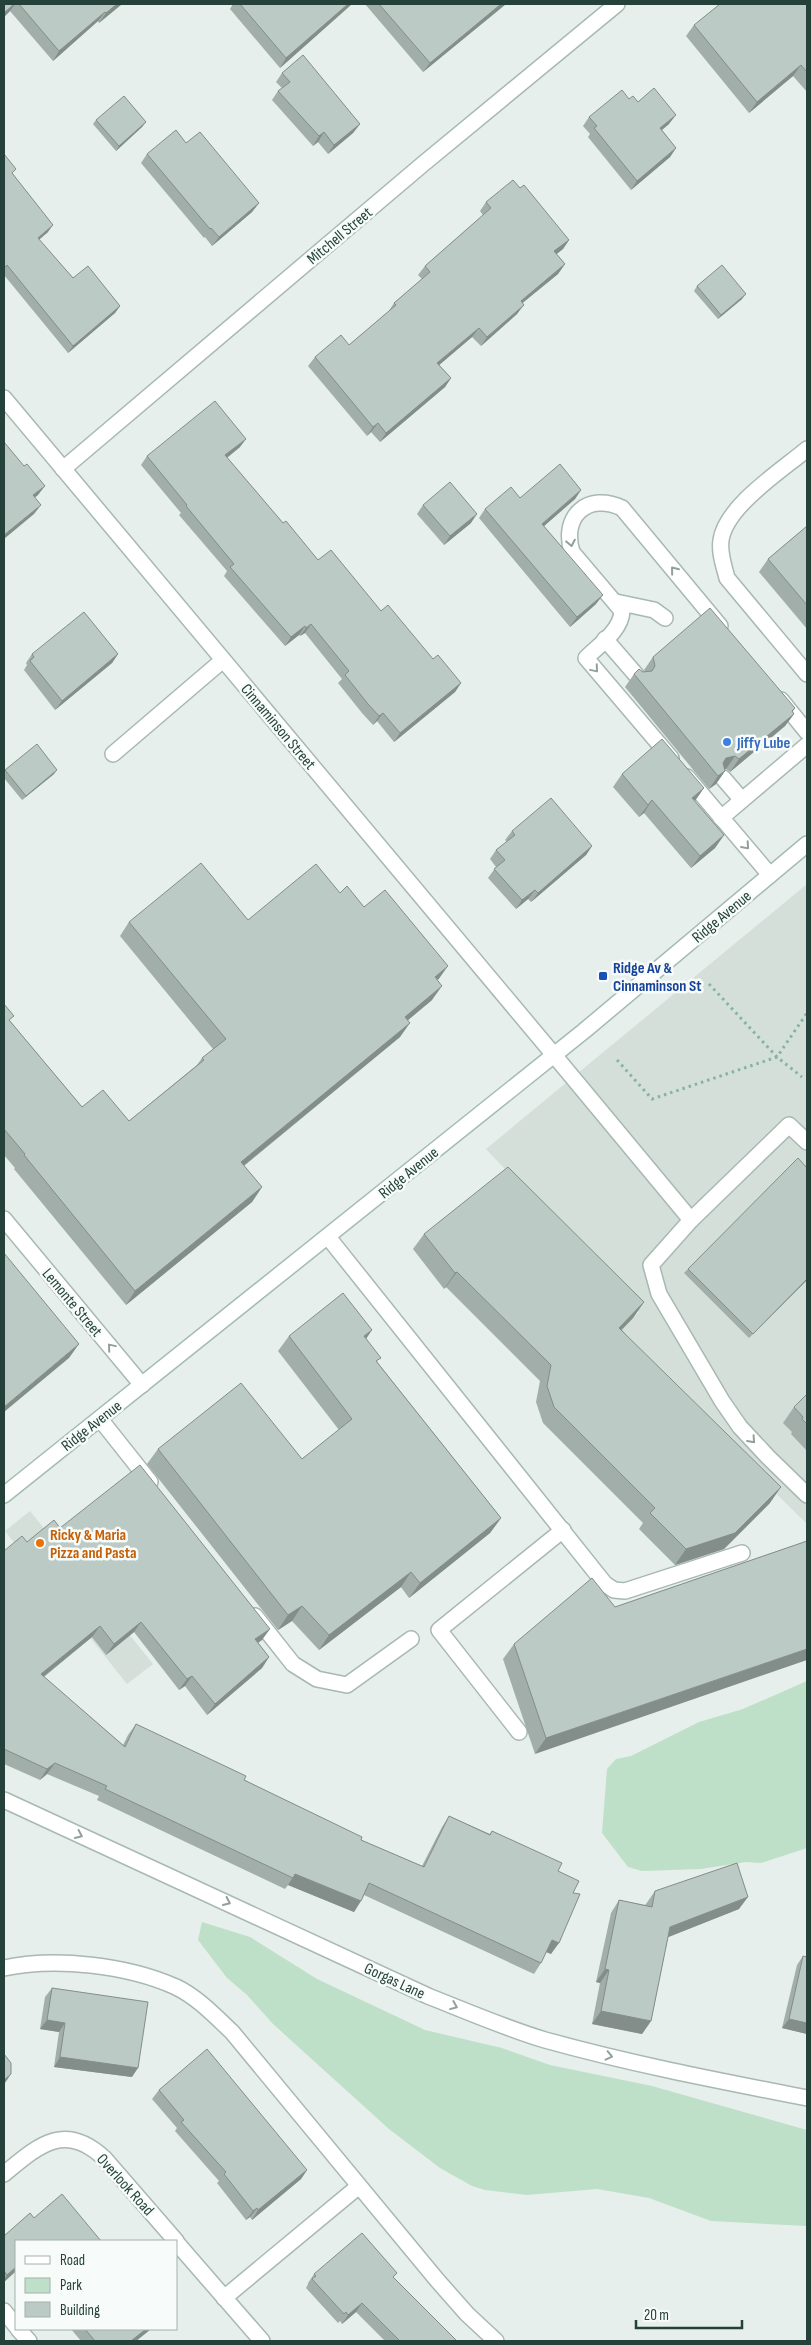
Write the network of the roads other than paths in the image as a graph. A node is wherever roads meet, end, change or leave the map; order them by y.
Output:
1 (617, 4) edge
2 (4, 398) edge
3 (807, 449) edge
4 (63, 469) junction
5 (616, 602) junction
6 (665, 618) dead end
7 (730, 638) edge
8 (605, 639) junction
9 (223, 660) junction
10 (807, 674) edge
11 (637, 676) edge
12 (773, 689) edge
13 (807, 732) edge
14 (807, 744) edge
15 (113, 754) dead end
16 (723, 778) edge
17 (742, 800) junction
18 (721, 818) junction
19 (807, 844) edge
20 (770, 875) junction
21 (554, 1055) junction
22 (807, 1142) edge
23 (4, 1219) edge
24 (691, 1220) junction
25 (328, 1237) junction
26 (142, 1385) junction
27 (100, 1419) junction
28 (159, 1494) edge
29 (4, 1495) edge
30 (807, 1495) edge
31 (563, 1530) junction
32 (742, 1553) edge
33 (244, 1602) edge
34 (411, 1640) dead end
35 (519, 1732) dead end
36 (4, 1800) edge
37 (4, 1968) edge
38 (807, 2098) edge
39 (4, 2174) edge
40 (359, 2186) junction
41 (175, 2240) edge
42 (178, 2243) edge
43 (224, 2298) junction
44 (4, 2311) edge
45 (15, 2325) edge
46 (19, 2330) edge
47 (29, 2341) edge
48 (262, 2341) edge
49 (496, 2341) edge

1 - 4 street, Mitchell Street
2 - 4 street, Cinnaminson Street
3 - 10 street
4 - 9 street, Cinnaminson Street
5 - 6 street
7 -> 5 street
5 - 8 street
8 - 11 street
8 -> 18 street
9 - 15 street
9 - 21 street, Cinnaminson Street
12 - 13 street
14 - 17 street
16 - 17 street
17 - 18 street
18 -> 20 street
19 - 20 street, Ridge Avenue
20 - 21 street, Ridge Avenue
21 - 24 street, Cinnaminson Street
21 - 25 street, Ridge Avenue
22 - 24 street
26 -> 23 street, Lemonte Street
24 -> 30 street
25 - 26 street, Ridge Avenue
25 - 31 street
26 - 27 street, Ridge Avenue
27 - 28 street
27 - 29 street, Ridge Avenue
31 - 32 street
31 - 35 street
33 - 34 street
36 -> 38 street, Gorgas Lane
37 - 40 street
39 - 41 street, Overlook Road
40 - 43 street
40 - 49 street
42 - 43 street, Overlook Road
43 - 48 street, Overlook Road
44 - 45 street
46 - 47 street

